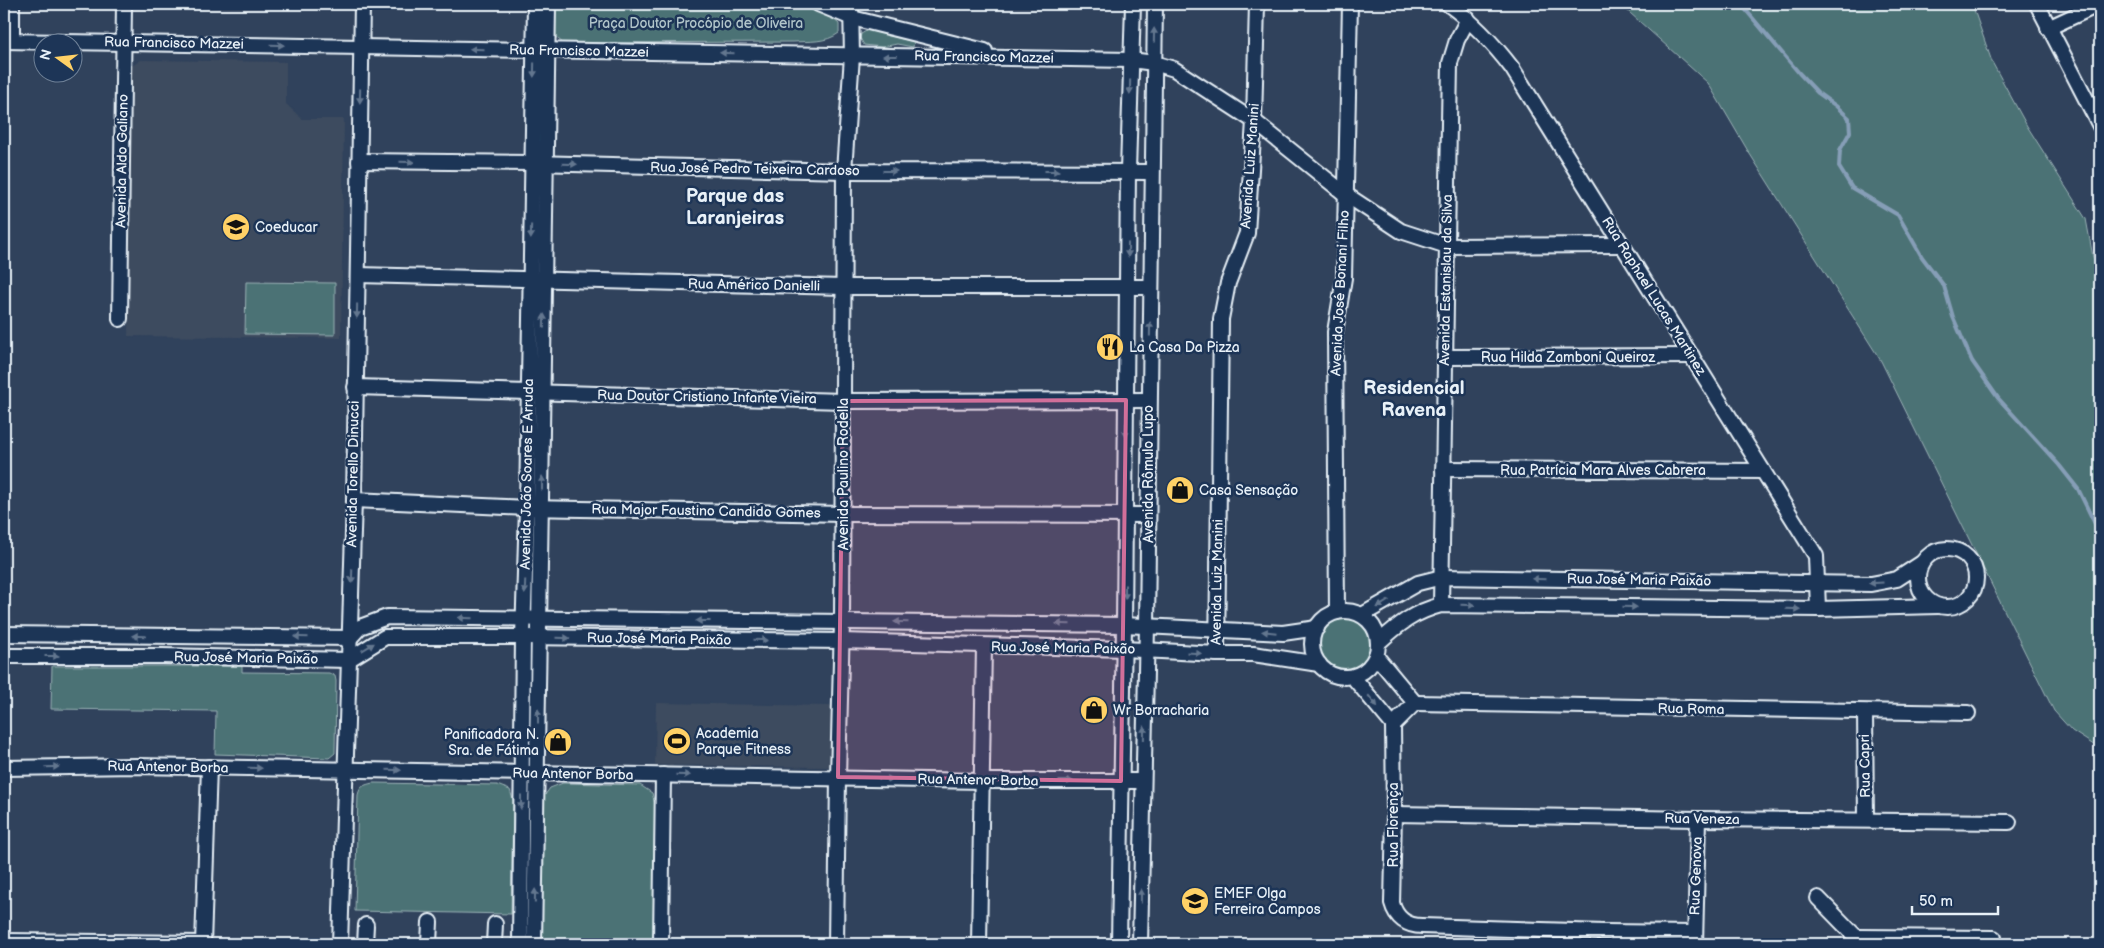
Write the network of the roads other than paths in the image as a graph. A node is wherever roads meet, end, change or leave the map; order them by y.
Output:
1 (12, 4) edge
2 (124, 4) edge
3 (362, 4) edge
4 (535, 4) edge
5 (548, 4) edge
6 (818, 4) edge
7 (851, 4) edge
8 (1133, 4) edge
9 (1155, 4) edge
10 (1256, 4) edge
11 (1350, 4) edge
12 (1448, 4) edge
13 (2037, 4) edge
14 (2100, 4) edge
15 (852, 18) junction
16 (1468, 19) junction
17 (2048, 28) junction
18 (8, 41) edge
19 (123, 42) junction
20 (361, 48) junction
21 (541, 50) junction
22 (852, 56) junction
23 (1006, 56) junction
24 (1131, 60) junction
25 (1154, 63) junction
26 (1254, 122) junction
27 (2100, 126) edge
28 (359, 161) junction
29 (539, 163) junction
30 (844, 171) junction
31 (1128, 171) junction
32 (1151, 172) junction
33 (1345, 194) junction
34 (1622, 245) junction
35 (1447, 246) junction
36 (358, 275) junction
37 (530, 280) junction
38 (545, 280) junction
39 (1128, 286) junction
40 (843, 287) junction
41 (1151, 287) junction
42 (120, 319) dead end
43 (1445, 356) junction
44 (1692, 356) junction
45 (355, 387) junction
46 (536, 393) junction
47 (1126, 400) junction
48 (1149, 400) junction
49 (843, 401) junction
50 (1444, 469) junction
51 (1763, 471) junction
52 (354, 500) junction
53 (527, 508) junction
54 (542, 508) junction
55 (843, 514) junction
56 (1125, 514) junction
57 (1148, 514) junction
58 (1920, 564) junction
59 (1442, 577) junction
60 (1817, 583) junction
61 (1441, 605) junction
62 (1938, 606) junction
63 (1818, 609) junction
64 (1337, 612) junction
65 (1362, 615) junction
66 (524, 619) junction
67 (539, 619) junction
68 (842, 622) junction
69 (1124, 625) junction
70 (1147, 626) junction
71 (1317, 628) junction
72 (1217, 630) junction
73 (4, 634) edge
74 (523, 637) junction
75 (350, 638) junction
76 (538, 638) junction
77 (842, 641) junction
78 (984, 646) junction
79 (1124, 649) junction
80 (1146, 650) junction
81 (1377, 650) junction
82 (1217, 654) junction
83 (4, 656) edge
84 (348, 660) junction
85 (1319, 664) junction
86 (1353, 677) junction
87 (1415, 703) junction
88 (1864, 712) junction
89 (1968, 714) dead end
90 (1393, 725) junction
91 (4, 768) edge
92 (210, 768) junction
93 (345, 769) junction
94 (521, 773) junction
95 (537, 774) junction
96 (663, 775) junction
97 (838, 778) junction
98 (982, 781) junction
99 (1121, 781) junction
100 (1142, 782) junction
101 (1394, 814) junction
102 (1698, 819) junction
103 (1866, 820) junction
104 (2009, 822) dead end
105 (1818, 898) dead end
106 (430, 922) dead end
107 (495, 924) dead end
108 (366, 925) dead end
109 (1604, 938) edge
110 (1695, 938) edge
111 (1994, 938) dead end
112 (4, 941) edge
113 (1856, 941) edge
114 (203, 944) edge
115 (340, 944) edge
116 (365, 944) edge
117 (430, 944) edge
118 (494, 944) edge
119 (520, 944) edge
120 (534, 944) edge
121 (661, 944) edge
122 (836, 944) edge
123 (979, 944) edge
124 (1119, 944) edge
125 (1140, 944) edge

1 - 18 street
2 - 19 street, Avenida Aldo Galiano
3 - 20 street, Avenida Torello Dinucci
4 - 21 street, Avenida João Soares E Arruda
5 - 21 street, Avenida João Soares E Arruda
6 - 15 street
7 - 15 street, Avenida Paulino Rodella
8 - 24 street, Avenida Rômulo Lupo
25 -> 9 street, Avenida Rômulo Lupo
10 - 26 street, Avenida Luiz Manini
11 - 33 street, Avenida José Bonani Filho
12 - 16 street, Rua Raphael Lucas Martinez
13 - 17 street
14 - 17 street
15 - 22 street, Avenida Paulino Rodella
15 - 23 street
16 - 34 street, Rua Raphael Lucas Martinez
16 - 35 street, Avenida Estanislau da Silva
17 - 27 street
18 - 19 street, Rua Francisco Mazzei
19 -> 20 street, Rua Francisco Mazzei
19 - 42 street, Avenida Aldo Galiano
21 -> 20 street, Rua Francisco Mazzei
20 -> 28 street, Avenida Torello Dinucci
22 -> 21 street, Rua Francisco Mazzei
21 - 29 street, Avenida João Soares E Arruda
23 -> 22 street, Rua Francisco Mazzei
22 - 30 street, Avenida Paulino Rodella
23 - 24 street, Rua Francisco Mazzei
24 - 25 street, Rua Francisco Mazzei
24 -> 31 street, Avenida Rômulo Lupo
25 - 26 street, Rua Francisco Mazzei
25 - 32 street, Avenida Rômulo Lupo
26 - 33 street, Rua Francisco Mazzei
26 - 72 street, Avenida Luiz Manini
28 -> 29 street, Rua José Pedro Teixeira Cardoso
28 - 36 street, Avenida Torello Dinucci
29 -> 30 street, Rua José Pedro Teixeira Cardoso
29 -> 37 street, Avenida João Soares E Arruda
29 - 38 street, Avenida João Soares E Arruda
30 -> 31 street, Rua José Pedro Teixeira Cardoso
30 - 40 street, Avenida Paulino Rodella
31 - 32 street, Rua José Pedro Teixeira Cardoso
31 -> 39 street, Avenida Rômulo Lupo
32 - 41 street, Avenida Rômulo Lupo
33 - 35 street, Rua Francisco Mazzei
33 - 64 street, Avenida José Bonani Filho
34 - 35 street, Rua Francisco Mazzei
34 - 44 street, Rua Raphael Lucas Martinez
35 - 43 street, Avenida Estanislau da Silva
36 - 37 street, Rua Américo Danielli
36 -> 45 street, Avenida Torello Dinucci
37 - 38 street, Rua Américo Danielli
37 - 46 street, Avenida João Soares E Arruda
38 - 40 street, Rua Américo Danielli
46 -> 38 street, Avenida João Soares E Arruda
39 - 40 street, Rua Américo Danielli
39 - 41 street, Rua Américo Danielli
39 - 47 street, Avenida Rômulo Lupo
40 - 49 street, Avenida Paulino Rodella
48 -> 41 street, Avenida Rômulo Lupo
43 - 44 street, Rua Hilda Zamboni Queiroz
43 - 50 street, Avenida Estanislau da Silva
44 - 51 street, Rua Raphael Lucas Martinez
45 - 46 street, Rua Doutor Cristiano Infante Vieira
45 - 52 street, Avenida Torello Dinucci
46 - 49 street, Rua Doutor Cristiano Infante Vieira
46 - 53 street, Avenida João Soares E Arruda
54 -> 46 street, Avenida João Soares E Arruda
47 - 48 street, Rua Doutor Cristiano Infante Vieira
47 - 49 street, Rua Doutor Cristiano Infante Vieira
47 -> 56 street, Avenida Rômulo Lupo
48 - 57 street, Avenida Rômulo Lupo
49 - 55 street, Avenida Paulino Rodella
50 - 51 street, Rua Patrícia Mara Alves Cabrera
50 - 59 street, Avenida Estanislau da Silva
51 - 60 street, Rua Raphael Lucas Martinez
52 - 53 street, Rua Major Faustino Candido Gomes
52 -> 75 street, Avenida Torello Dinucci
53 - 54 street, Rua Major Faustino Candido Gomes
53 -> 66 street, Avenida João Soares E Arruda
54 - 55 street, Rua Major Faustino Candido Gomes
54 - 67 street, Avenida João Soares E Arruda
55 - 56 street, Rua Major Faustino Candido Gomes
55 - 68 street, Avenida Paulino Rodella
56 - 57 street, Rua Major Faustino Candido Gomes
56 -> 69 street, Avenida Rômulo Lupo
57 - 70 street, Avenida Rômulo Lupo
58 -> 60 street, Rua José Maria Paixão
58 - 62 street
58 - 62 street
60 -> 59 street, Rua José Maria Paixão
59 - 61 street, Avenida Estanislau da Silva
59 -> 65 street, Rua José Maria Paixão
60 - 63 street, Rua Raphael Lucas Martinez
61 -> 63 street, Rua José Maria Paixão
61 - 81 street, Rua José Maria Paixão
62 - 63 street, Rua José Maria Paixão
64 - 65 street
64 - 71 street
65 - 81 street
66 - 67 street, Rua José Maria Paixão
66 - 74 street, Avenida João Soares E Arruda
66 -> 75 street, Rua José Maria Paixão
68 -> 67 street, Rua José Maria Paixão
67 - 76 street, Avenida João Soares E Arruda
69 -> 68 street, Rua José Maria Paixão
68 - 77 street, Avenida Paulino Rodella
69 - 70 street, Rua José Maria Paixão
69 - 79 street, Avenida Rômulo Lupo
70 - 72 street, Rua José Maria Paixão
70 - 80 street, Avenida Rômulo Lupo
71 -> 72 street, Rua José Maria Paixão
71 - 85 street
72 - 82 street, Avenida Luiz Manini
75 -> 73 street, Rua José Maria Paixão
74 - 76 street, Rua José Maria Paixão
84 -> 74 street, Rua José Maria Paixão
74 - 94 street, Avenida João Soares E Arruda
75 - 84 street, Avenida Torello Dinucci
76 -> 77 street, Rua José Maria Paixão
95 -> 76 street, Avenida João Soares E Arruda
77 - 78 street, Rua José Maria Paixão
77 - 97 street, Avenida Paulino Rodella
78 - 79 street, Rua José Maria Paixão
78 - 98 street
79 - 80 street, Rua José Maria Paixão
79 - 99 street, Avenida Rômulo Lupo
80 -> 82 street, Rua José Maria Paixão
100 -> 80 street, Avenida Rômulo Lupo
81 - 86 street
81 - 87 street
82 - 85 street, Rua José Maria Paixão
83 -> 84 street, Rua José Maria Paixão
84 - 93 street, Avenida Torello Dinucci
85 - 86 street
86 -> 90 street
87 - 88 street, Rua Roma
87 - 90 street
88 - 89 street, Rua Roma
88 - 103 street, Rua Capri
90 - 101 street, Rua Florença
91 -> 92 street, Rua Antenor Borba
92 -> 93 street, Rua Antenor Borba
92 - 114 street
93 -> 94 street, Rua Antenor Borba
93 - 115 street, Avenida Torello Dinucci
94 - 95 street, Rua Antenor Borba
94 -> 119 street, Avenida João Soares E Arruda
95 - 96 street, Rua Antenor Borba
120 -> 95 street, Avenida João Soares E Arruda
96 -> 97 street, Rua Antenor Borba
96 - 121 street
97 -> 98 street, Rua Antenor Borba
97 - 122 street, Avenida Paulino Rodella
98 -> 99 street, Rua Antenor Borba
98 - 123 street
99 - 100 street, Rua Antenor Borba
99 - 124 street, Avenida Rômulo Lupo
125 -> 100 street, Avenida Rômulo Lupo
101 - 102 street, Rua Veneza
101 - 109 street, Rua Florença
102 - 103 street, Rua Veneza
102 - 110 street, Rua Genova
103 - 104 street, Rua Veneza
105 - 113 street
106 - 117 street
107 - 118 street
108 - 116 street
109 - 110 street
111 - 113 street
112 - 114 street

